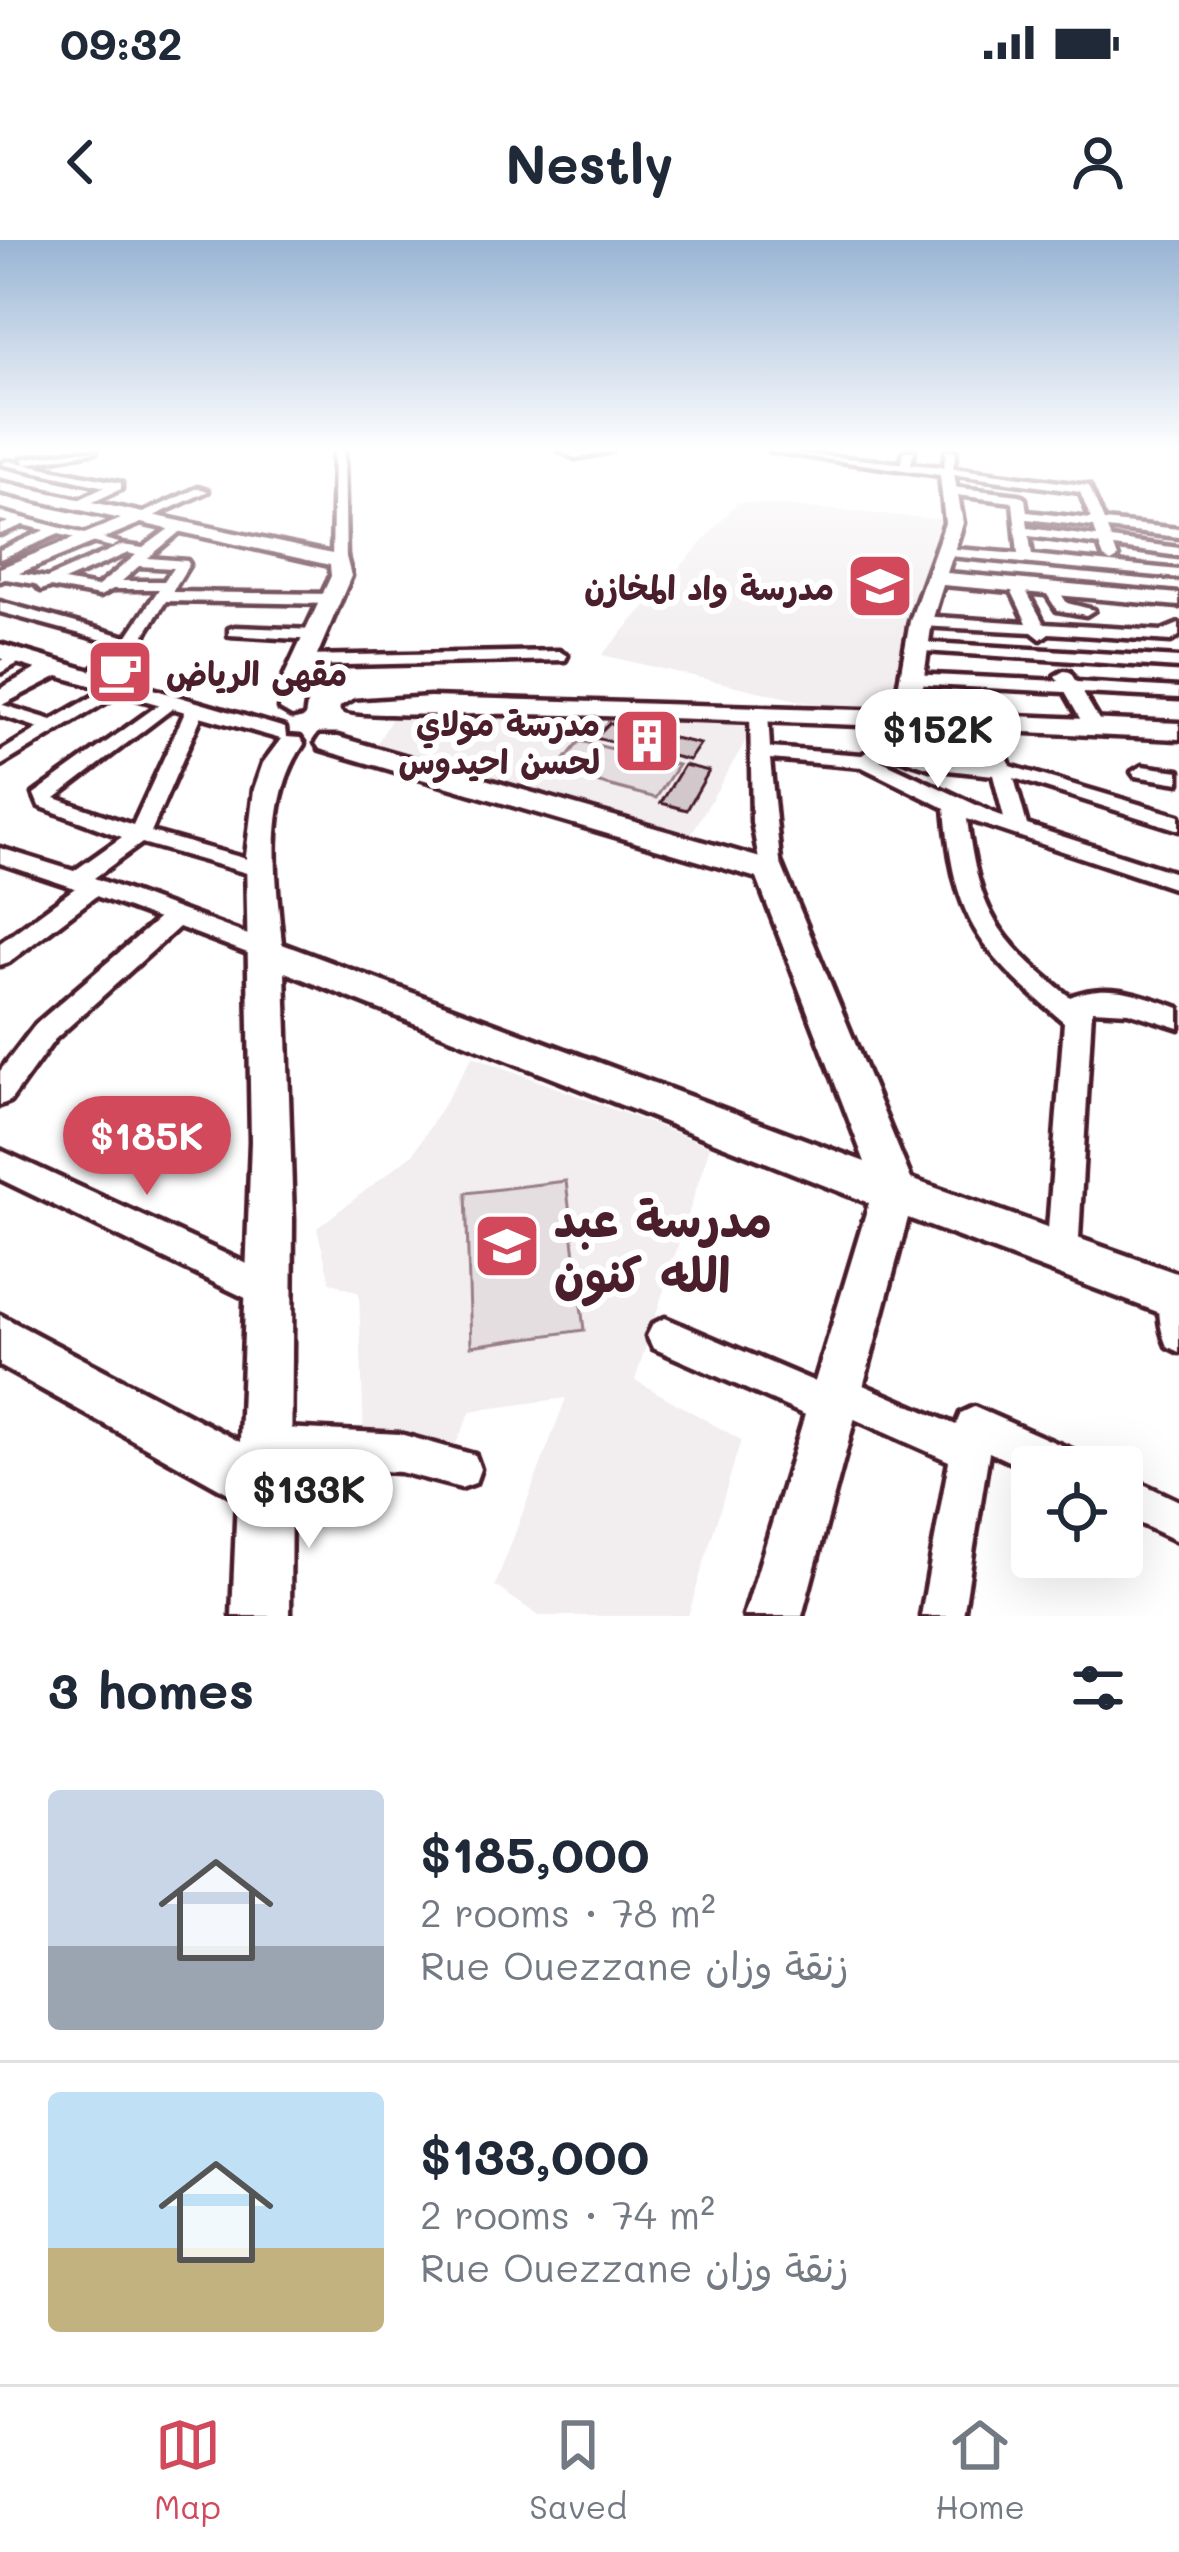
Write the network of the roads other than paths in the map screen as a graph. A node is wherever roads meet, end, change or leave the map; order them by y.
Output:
1 (126, 515) edge
2 (144, 515) edge
3 (339, 515) edge
4 (954, 515) edge
5 (1021, 515) edge
6 (1097, 515) edge
7 (0, 516) edge
8 (138, 518) junction
9 (22, 521) junction
10 (1023, 523) junction
11 (1100, 524) junction
12 (178, 526) junction
13 (59, 529) junction
14 (0, 530) edge
15 (1179, 533) edge
16 (91, 537) junction
17 (1105, 542) junction
18 (127, 548) junction
19 (944, 552) junction
20 (1179, 552) edge
21 (143, 558) junction
22 (1025, 559) junction
23 (339, 561) junction
24 (1, 568) edge
25 (1114, 568) junction
26 (1179, 574) edge
27 (935, 578) junction
28 (44, 584) junction
29 (115, 585) junction
30 (1016, 585) junction
31 (167, 587) junction
32 (1050, 588) junction
33 (335, 593) junction
34 (1120, 595) junction
35 (1179, 600) edge
36 (0, 606) edge
37 (1086, 610) dead end
38 (921, 621) junction
39 (1037, 627) junction
40 (235, 632) dead end
41 (1175, 632) edge
42 (316, 635) junction
43 (131, 643) junction
44 (916, 647) junction
45 (1052, 654) junction
46 (559, 656) dead end
47 (7, 659) edge
48 (303, 661) junction
49 (1179, 662) edge
50 (57, 667) junction
51 (93, 678) junction
52 (911, 679) junction
53 (120, 686) junction
54 (1070, 687) junction
55 (1179, 693) edge
56 (0, 699) edge
57 (337, 704) junction
58 (184, 705) junction
59 (0, 709) edge
60 (759, 712) junction
61 (916, 716) junction
62 (988, 721) junction
63 (1093, 725) junction
64 (54, 727) junction
65 (1179, 731) edge
66 (297, 732) junction
67 (888, 748) junction
68 (763, 753) junction
69 (0, 760) edge
70 (866, 761) junction
71 (930, 762) junction
72 (1004, 769) junction
73 (1142, 772) dead end
74 (1179, 777) edge
75 (907, 784) junction
76 (955, 808) junction
77 (1179, 823) edge
78 (1018, 830) junction
79 (139, 835) junction
80 (1, 857) edge
81 (264, 871) junction
82 (770, 871) junction
83 (1179, 882) edge
84 (85, 883) junction
85 (177, 916) junction
86 (266, 950) junction
87 (0, 956) edge
88 (1074, 1015) junction
89 (1179, 1018) edge
90 (0, 1093) edge
91 (0, 1164) edge
92 (893, 1193) junction
93 (1062, 1255) junction
94 (268, 1291) junction
95 (1178, 1309) edge
96 (665, 1336) dead end
97 (0, 1340) edge
98 (837, 1401) junction
99 (1021, 1446) edge
100 (968, 1450) junction
101 (264, 1465) junction
102 (461, 1469) dead end
103 (1143, 1504) edge
104 (1179, 1522) edge
105 (261, 1616) edge
106 (773, 1616) edge
107 (942, 1616) edge

1 - 8 street
2 - 8 street
3 - 23 street
4 - 19 street
5 - 10 street
6 - 11 street
7 - 9 street
8 - 12 street
8 - 16 street
9 - 13 street
9 - 14 street
10 - 11 street
10 - 17 street
10 - 22 street
11 - 15 street
11 - 17 street
12 - 21 street
12 - 23 street
13 - 16 street
13 - 24 street
16 - 18 street
16 - 24 street
17 - 20 street
17 - 25 street
18 - 21 street
18 - 28 street
19 - 22 street
19 - 27 street
21 - 29 street
21 - 31 street
22 - 25 street
23 - 33 street
24 - 28 street
25 - 26 street
25 - 34 street
27 - 30 street
27 - 38 street
28 - 29 street
28 - 36 street
29 - 31 street
30 - 32 street
30 - 39 street
31 - 33 street
31 - 43 street
32 - 34 street
32 - 37 street
33 - 42 street
34 - 35 street
36 - 43 street
38 - 39 street
38 - 44 street
39 - 41 street
39 - 45 street
40 - 42 street
41 - 49 street
42 - 48 street
43 - 51 street
44 - 45 street
44 - 52 street
45 - 49 street
45 - 54 street
46 - 48 street
47 - 50 street
48 - 66 street
50 - 51 street
50 - 56 street
51 - 53 street
52 - 54 street
52 - 61 street
53 - 58 street
53 - 64 street
54 - 55 street
54 - 63 street
57 - 60 street
57 - 66 street
57 - 66 street
58 - 66 street
58 - 79 street
58 - 79 street
59 - 64 street
60 - 61 street
60 - 68 street
61 - 62 street
61 - 67 street
62 - 63 street
62 - 72 street
63 - 65 street
64 - 69 street
66 - 81 street
66 - 82 street
67 - 70 street
67 - 71 street
68 - 70 street
68 - 82 street
70 - 75 street
71 - 72 street
71 - 75 street
72 - 77 street
72 - 78 street
73 - 74 street
75 - 76 street
76 - 78 street
76 - 88 street
78 - 83 street
79 - 81 street
79 - 84 street
80 - 84 street
81 - 86 street
82 - 92 street
84 - 85 street
84 - 87 street
85 - 86 street
85 - 90 street
86 - 92 street
86 - 94 street
88 - 89 street
88 - 93 street
91 - 94 street
92 - 93 street
92 - 98 street
93 - 95 street
94 - 101 street
96 - 98 street
97 - 101 street
98 - 100 street
98 - 106 street
99 - 100 street
100 - 107 street
101 - 102 street
101 - 105 street
103 - 104 street

